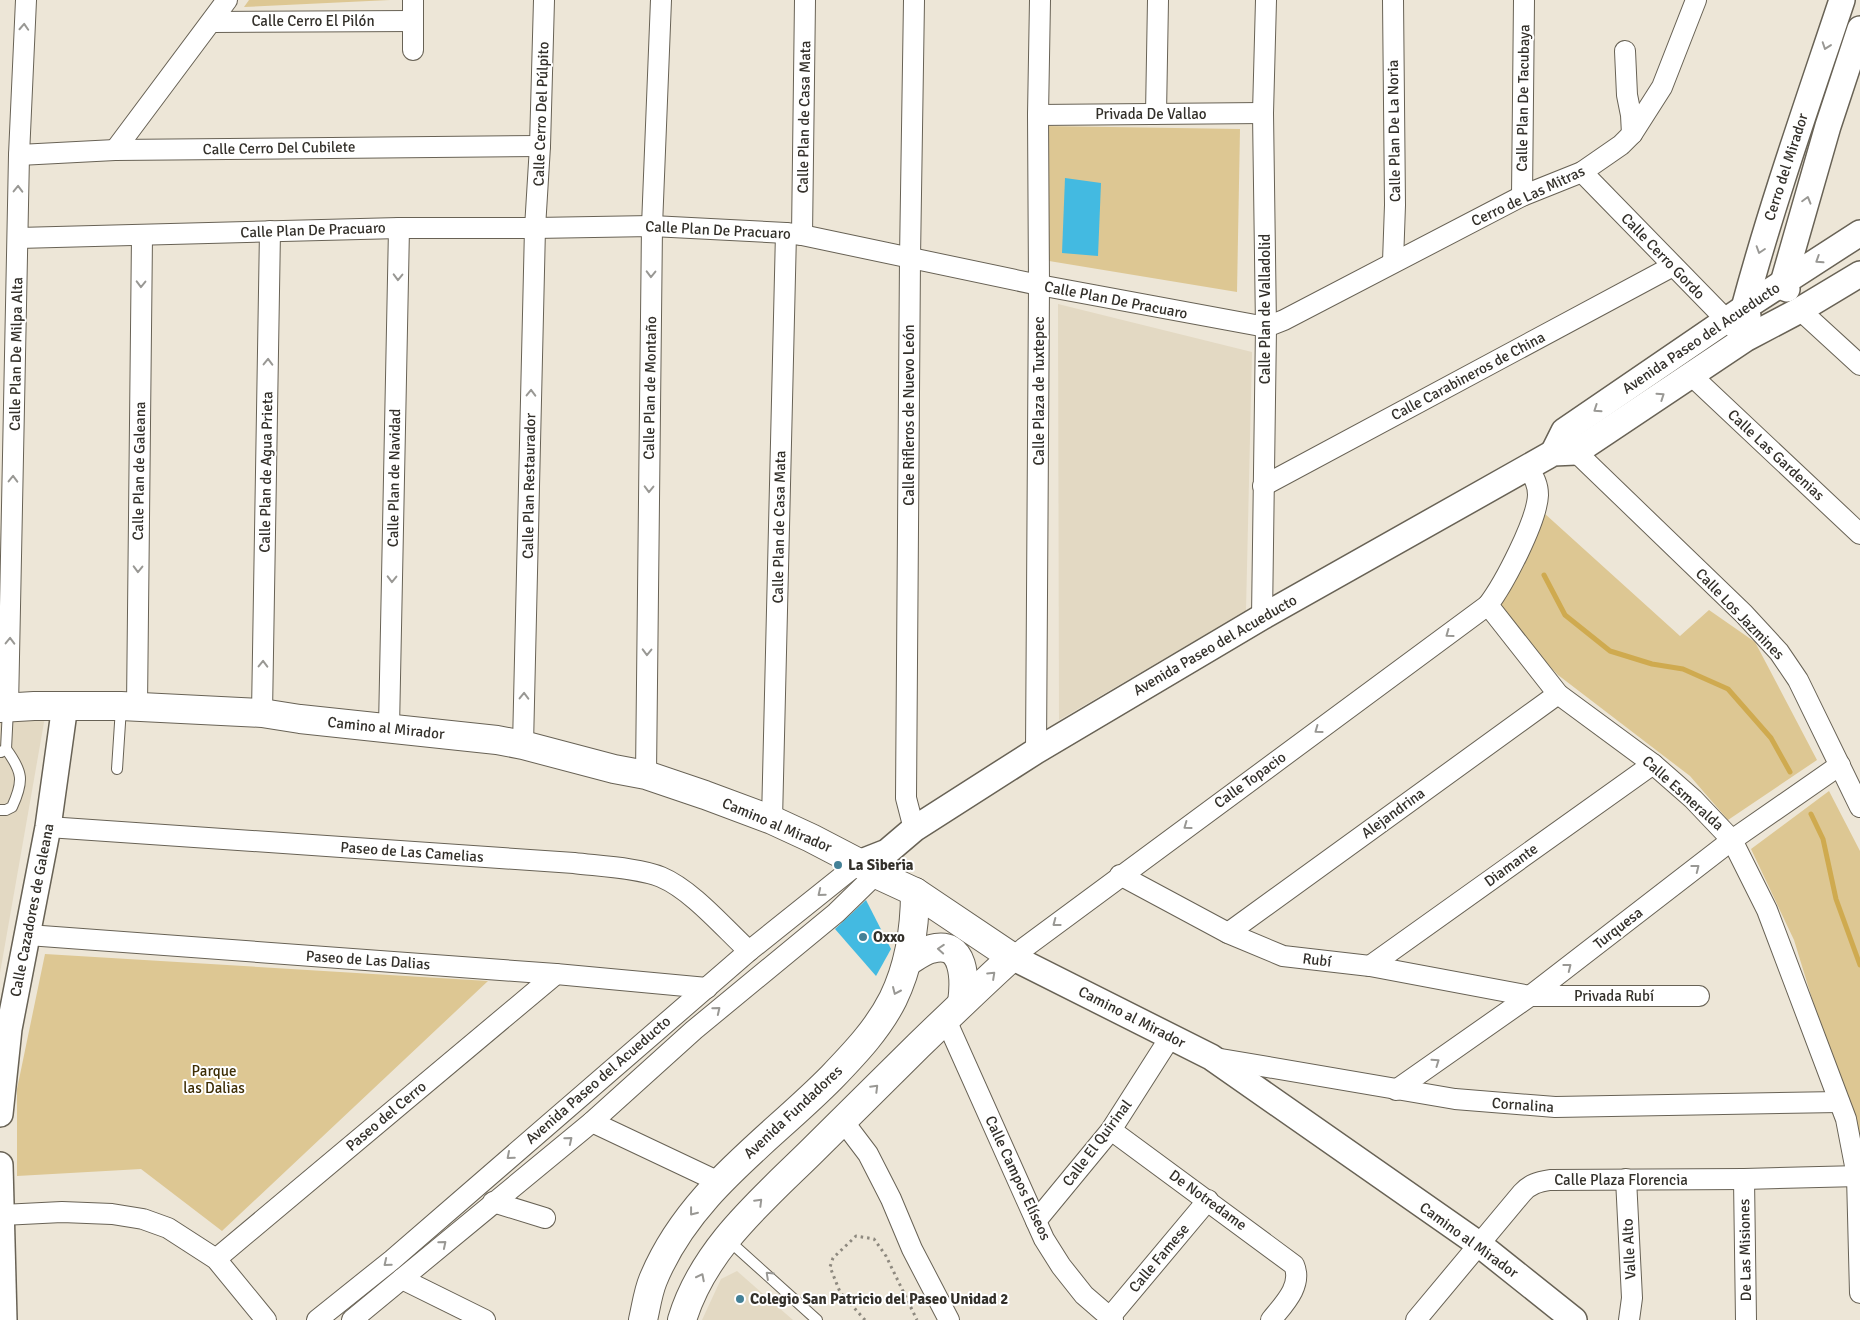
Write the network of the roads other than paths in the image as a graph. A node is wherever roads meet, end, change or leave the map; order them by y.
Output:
1 (26, 0) edge
2 (227, 0) edge
3 (413, 0) edge
4 (544, 0) edge
5 (661, 0) edge
6 (805, 0) edge
7 (914, 0) edge
8 (1040, 0) edge
9 (1158, 0) edge
10 (1266, 0) edge
11 (1393, 0) edge
12 (1524, 0) edge
13 (1696, 0) edge
14 (1842, 0) edge
15 (413, 21) junction
16 (212, 22) junction
17 (1860, 28) edge
18 (413, 50) dead end
19 (1625, 51) dead end
20 (1263, 113) junction
21 (1156, 114) junction
22 (1038, 115) junction
23 (1632, 134) junction
24 (540, 146) junction
25 (115, 150) junction
26 (18, 155) junction
27 (1582, 172) junction
28 (1522, 196) junction
29 (652, 226) junction
30 (399, 228) junction
31 (535, 228) junction
32 (270, 231) junction
33 (1860, 233) edge
34 (794, 234) junction
35 (142, 236) junction
36 (18, 238) junction
37 (910, 258) junction
38 (1393, 262) junction
39 (1673, 266) junction
40 (1860, 274) edge
41 (1783, 283) junction
42 (1040, 285) junction
43 (1800, 310) junction
44 (1735, 314) junction
45 (1266, 327) junction
46 (1752, 335) junction
47 (1860, 365) edge
48 (1692, 376) junction
49 (1564, 446) junction
50 (1527, 466) junction
51 (1263, 486) junction
52 (1860, 534) edge
53 (1488, 605) junction
54 (1262, 617) junction
55 (5, 669) edge
56 (1558, 694) junction
57 (65, 706) junction
58 (129, 706) junction
59 (4, 708) edge
60 (262, 713) junction
61 (389, 728) junction
62 (523, 745) junction
63 (3, 751) edge
64 (1036, 752) junction
65 (1653, 764) junction
66 (1840, 765) junction
67 (117, 769) dead end
68 (646, 775) junction
69 (1860, 807) edge
70 (0, 810) edge
71 (772, 820) junction
72 (48, 827) junction
73 (914, 829) junction
74 (1732, 840) junction
75 (874, 863) junction
76 (1120, 875) junction
77 (914, 892) junction
78 (1228, 933) junction
79 (28, 935) junction
80 (749, 951) junction
81 (1012, 956) junction
82 (907, 962) junction
83 (1370, 966) junction
84 (556, 974) junction
85 (707, 988) junction
86 (1530, 996) junction
87 (1699, 996) dead end
88 (954, 1011) junction
89 (677, 1012) junction
90 (694, 1030) junction
91 (1171, 1036) junction
92 (1210, 1058) junction
93 (1396, 1090) junction
94 (1839, 1102) junction
95 (0, 1114) edge
96 (843, 1120) junction
97 (592, 1122) junction
98 (1111, 1130) junction
99 (0, 1165) edge
100 (1859, 1176) edge
101 (1626, 1179) junction
102 (1744, 1179) junction
103 (719, 1182) junction
104 (1208, 1200) junction
105 (493, 1202) junction
106 (2, 1214) junction
107 (545, 1218) dead end
108 (1036, 1221) junction
109 (727, 1238) junction
110 (1480, 1245) junction
111 (216, 1259) junction
112 (402, 1279) junction
113 (1860, 1293) edge
114 (1112, 1318) edge
115 (4, 1320) edge
116 (266, 1320) edge
117 (317, 1320) edge
118 (352, 1320) edge
119 (485, 1320) edge
120 (643, 1320) edge
121 (682, 1320) edge
122 (818, 1320) edge
123 (949, 1320) edge
124 (1271, 1320) edge
125 (1416, 1320) edge
126 (1574, 1320) edge
127 (1629, 1320) edge
128 (1746, 1320) edge

26 -> 1 street, Calle Plan De Milpa Alta
2 - 16 street
3 - 15 street
4 - 24 street, Calle Cerro Del Púlpito
5 - 29 street, Calle Plan de Montaño
6 - 34 street, Calle Plan de Casa Mata
7 - 37 street, Calle Rifleros de Nuevo León
8 - 22 street, Calle Plaza de Tuxtepec
9 - 21 street
10 - 20 street, Calle Plan de Valladolid
11 - 38 street, Calle Plan De La Noria
12 - 28 street, Calle Plan De Tacubaya
13 - 23 street, Cerro de Las Mitras
14 -> 44 street, Cerro del Mirador
15 - 16 street, Calle Cerro El Pilón
15 - 18 street
16 - 25 street
41 -> 17 street, Cerro del Mirador
19 - 23 street
20 - 21 street, Privada De Vallao
20 - 45 street, Calle Plan de Valladolid
21 - 22 street, Privada De Vallao
22 - 42 street, Calle Plaza de Tuxtepec
23 - 27 street, Cerro de Las Mitras
24 - 25 street, Calle Cerro Del Cubilete
24 - 31 street, Calle Cerro Del Púlpito
25 - 26 street, Calle Cerro Del Cubilete
36 -> 26 street, Calle Plan De Milpa Alta
27 - 28 street, Cerro de Las Mitras
27 - 39 street, Calle Cerro Gordo
28 - 38 street, Cerro de Las Mitras
29 - 31 street, Calle Plan De Pracuaro
29 - 34 street, Calle Plan De Pracuaro
29 -> 68 street, Calle Plan de Montaño
30 - 31 street, Calle Plan De Pracuaro
30 - 32 street, Calle Plan De Pracuaro
30 -> 61 street, Calle Plan de Navidad
62 -> 31 street, Calle Plan Restaurador
32 - 35 street, Calle Plan De Pracuaro
60 -> 32 street, Calle Plan de Agua Prieta
33 -> 41 street, Avenida Paseo del Acueducto
34 - 37 street, Calle Plan De Pracuaro
34 - 71 street, Calle Plan de Casa Mata
35 - 36 street, Calle Plan De Pracuaro
35 -> 58 street, Calle Plan de Galeana
55 -> 36 street, Calle Plan De Milpa Alta
37 - 42 street, Calle Plan De Pracuaro
37 - 73 street, Calle Rifleros de Nuevo León
38 - 45 street
39 - 44 street, Calle Cerro Gordo
39 - 51 street, Calle Carabineros de China
40 - 43 street, Avenida Paseo del Acueducto
41 - 43 street
41 - 44 street, Avenida Paseo del Acueducto
42 - 45 street, Calle Plan De Pracuaro
42 - 64 street, Calle Plaza de Tuxtepec
43 - 46 street, Avenida Paseo del Acueducto
43 - 47 street
44 - 46 street
44 -> 49 street, Avenida Paseo del Acueducto
45 - 51 street, Calle Plan de Valladolid
46 - 48 street, Avenida Paseo del Acueducto
49 -> 48 street, Avenida Paseo del Acueducto
48 - 52 street, Calle Las Gardenias
49 - 50 street, Avenida Paseo del Acueducto
49 - 66 street, Calle Los Jazmines
50 - 53 street
50 - 54 street, Avenida Paseo del Acueducto
51 - 54 street, Calle Plan de Valladolid
53 - 56 street, Calle Esmeralda
53 -> 76 street, Calle Topacio
54 - 64 street, Avenida Paseo del Acueducto
55 - 59 street, Calle Plan De Milpa Alta
56 - 65 street, Calle Esmeralda
56 - 78 street, Alejandrina
57 - 58 main road, Camino al Mirador
57 - 59 main road, Camino al Mirador
57 - 72 street, Calle Cazadores de Galeana
58 - 60 main road, Camino al Mirador
58 - 67 lane
59 - 63 lane
60 - 61 main road, Camino al Mirador
61 - 62 main road, Camino al Mirador
62 - 68 main road, Camino al Mirador
63 - 70 lane
64 - 73 street, Avenida Paseo del Acueducto
65 - 74 street, Calle Esmeralda
65 - 83 street, Diamante
66 - 69 street, Calle Los Jazmines
66 - 74 street, Turquesa
68 - 71 main road, Camino al Mirador
71 - 75 main road, Camino al Mirador
72 - 79 street, Calle Cazadores de Galeana
72 - 80 street, Paseo de Las Camelias
73 - 75 street, Avenida Paseo del Acueducto
86 -> 74 street, Turquesa
74 - 94 street, Calle Esmeralda
75 - 77 main road, Camino al Mirador
75 -> 80 street, Avenida Paseo del Acueducto
90 -> 75 street, Avenida Paseo del Acueducto
76 - 78 street, Rubí
76 -> 81 street, Calle Topacio
77 - 81 main road, Camino al Mirador
77 - 82 main road, Avenida Fundadores
78 - 83 street, Rubí
79 - 84 street, Paseo de Las Dalias
79 - 95 street, Calle Cazadores de Galeana
80 - 85 street, Avenida Paseo del Acueducto
88 -> 81 main road
81 - 91 street, Camino al Mirador
88 -> 82 main road
82 -> 103 main road, Avenida Fundadores
83 - 86 street, Rubí
84 - 85 street, Paseo de Las Dalias
84 - 111 street, Paseo del Cerro
85 - 89 street, Avenida Paseo del Acueducto
86 - 87 street, Privada Rubí
93 -> 86 street, Turquesa
96 -> 88 main road
88 - 108 street, Calle Campos Elíseos
89 - 90 street
89 -> 117 street, Avenida Paseo del Acueducto
90 - 97 street, Avenida Paseo del Acueducto
91 - 92 street, Camino al Mirador
91 - 98 street, Calle El Quirinal
92 - 93 street, Cornalina
92 - 110 street, Camino al Mirador
93 - 94 street, Cornalina
94 - 100 street, Calle Esmeralda
109 -> 96 main road
96 - 123 street
97 - 103 street
105 -> 97 street, Avenida Paseo del Acueducto
98 - 104 street, De Notredame
98 - 108 street, Calle El Quirinal
99 - 106 street
100 - 102 street, Calle Plaza Florencia
100 - 113 street, Calle Esmeralda
101 - 102 street, Calle Plaza Florencia
101 - 110 street, Calle Plaza Florencia
101 - 127 street, Valle Alto
102 - 128 street, De Las Misiones
103 -> 120 main road, Avenida Fundadores
104 - 114 street, Calle Famese
104 - 124 street, De Notredame
105 - 107 street
112 -> 105 street, Avenida Paseo del Acueducto
106 - 111 street
106 - 115 street
108 - 114 street, Calle Campos Elíseos
121 -> 109 main road
122 -> 109 lane
110 - 125 street, Calle Plaza Florencia
110 - 126 street, Camino al Mirador
111 - 116 street
112 - 118 street, Avenida Paseo del Acueducto
112 - 119 street

